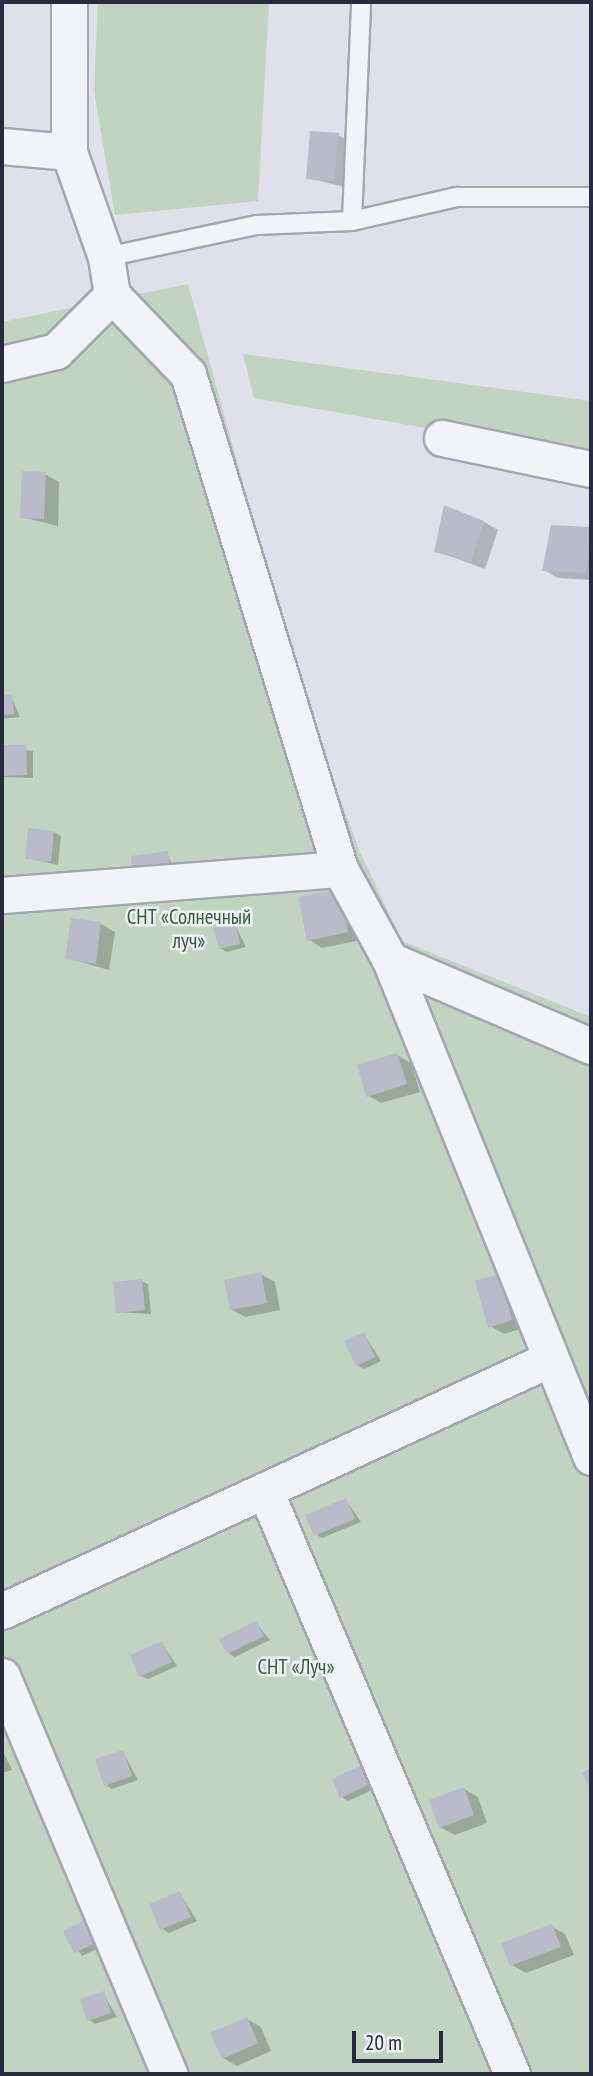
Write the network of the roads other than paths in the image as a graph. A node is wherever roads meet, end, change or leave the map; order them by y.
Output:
1 (69, 2) edge
2 (361, 2) edge
3 (2, 146) edge
4 (69, 152) junction
5 (591, 197) edge
6 (352, 221) junction
7 (106, 257) junction
8 (112, 295) junction
9 (2, 364) edge
10 (442, 438) dead end
11 (591, 469) edge
12 (340, 869) junction
13 (2, 895) edge
14 (390, 960) junction
15 (591, 1046) edge
16 (550, 1359) junction
17 (591, 1457) edge
18 (265, 1490) junction
19 (2, 1611) edge
20 (2, 1676) edge
21 (169, 2074) edge
22 (512, 2074) edge

1 - 4 street
2 - 6 lane
3 - 4 street
4 - 7 street
5 - 6 lane
6 - 7 lane
7 - 8 street
8 - 9 street
8 - 12 street
10 - 11 street
12 - 13 street
12 - 14 street
14 - 15 street
14 - 16 street
16 - 17 street
16 - 18 street
18 - 19 street
18 - 22 street
20 - 21 street

